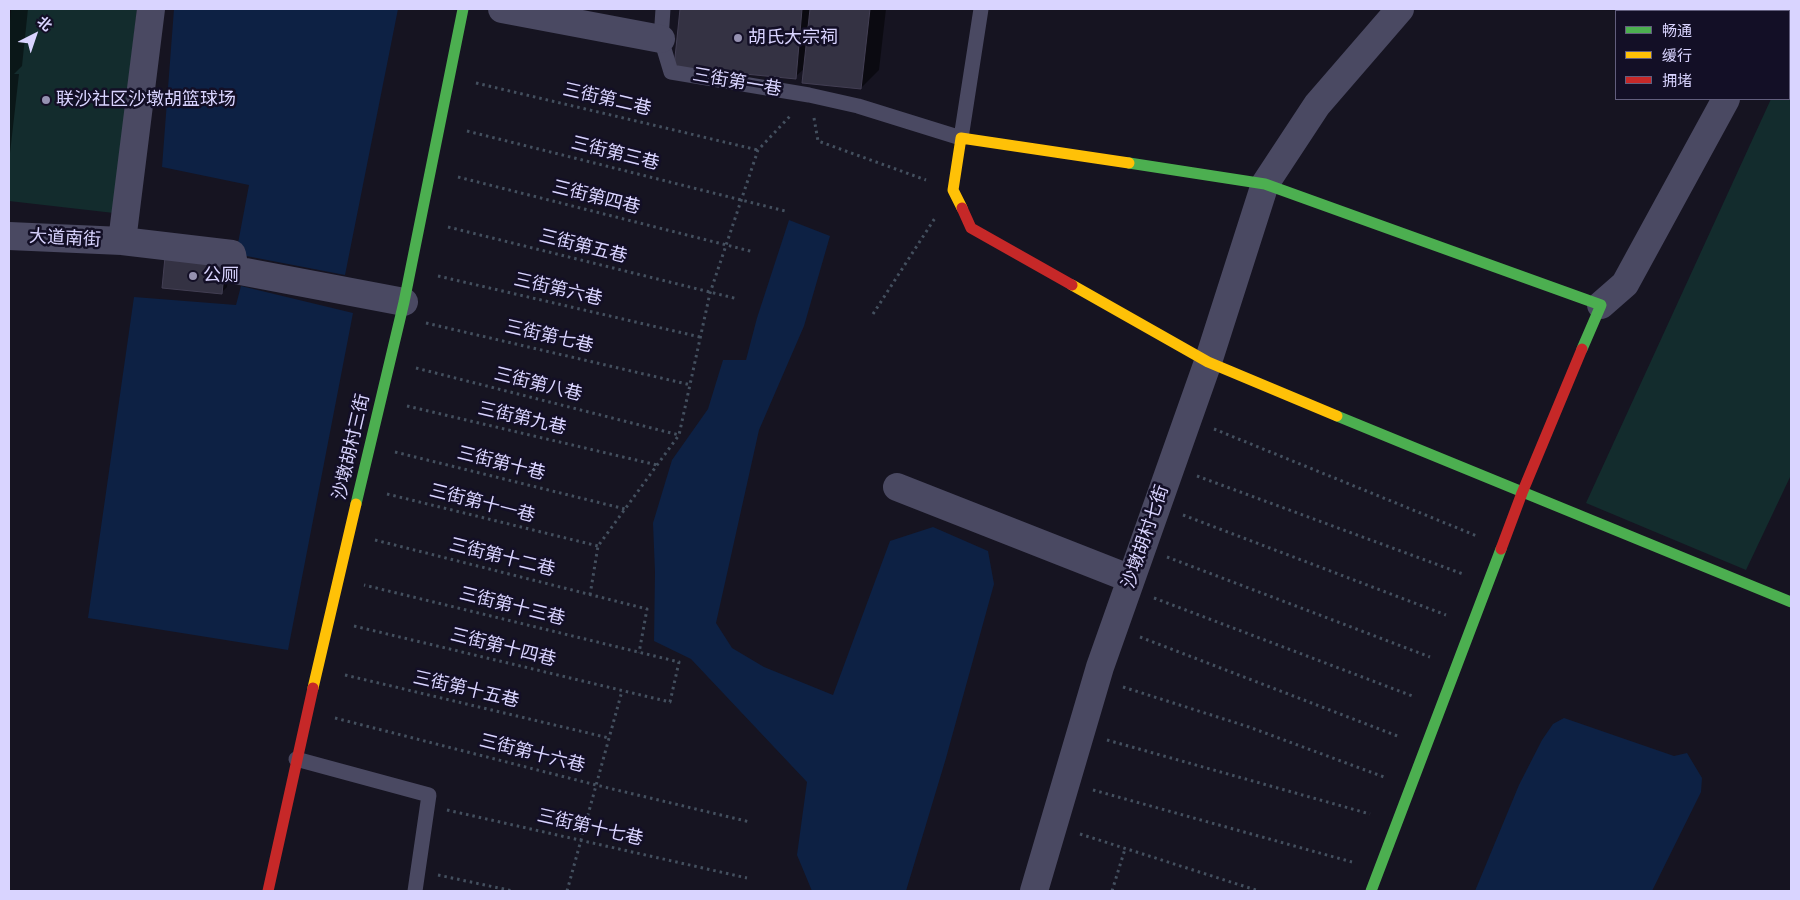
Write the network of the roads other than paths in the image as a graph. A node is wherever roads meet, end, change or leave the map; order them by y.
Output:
1 (151, 9) edge
2 (463, 9) edge
3 (502, 9) edge
4 (663, 9) edge
5 (981, 9) edge
6 (1400, 9) edge
7 (661, 39) junction
8 (1725, 100) edge
9 (961, 138) junction
10 (1265, 184) junction
11 (9, 236) edge
12 (122, 241) junction
13 (1601, 305) junction
14 (402, 309) junction
15 (1208, 362) junction
16 (897, 487) dead end
17 (1522, 493) junction
18 (1129, 583) junction
19 (1791, 602) edge
20 (296, 759) junction
21 (268, 891) edge
22 (415, 891) edge
23 (1034, 891) edge
24 (1371, 891) edge

1 - 12 street
2 - 14 street, 沙墩胡村三街
3 - 7 street
4 - 7 lane
5 - 9 lane
6 - 10 street, 沙墩胡村七街
7 - 9 lane, 三街第一巷
8 - 13 street
9 - 10 street
9 - 15 street
10 - 13 street
10 - 15 street, 沙墩胡村七街
11 - 12 street, 大道南街
12 - 14 street, 大道南街
13 - 17 street
14 - 20 street, 沙墩胡村三街
15 - 17 street
15 - 18 street, 沙墩胡村七街
16 - 18 street
17 - 19 street
17 - 24 street
18 - 23 street, 沙墩胡村七街
20 - 21 street, 沙墩胡村三街
20 - 22 lane

